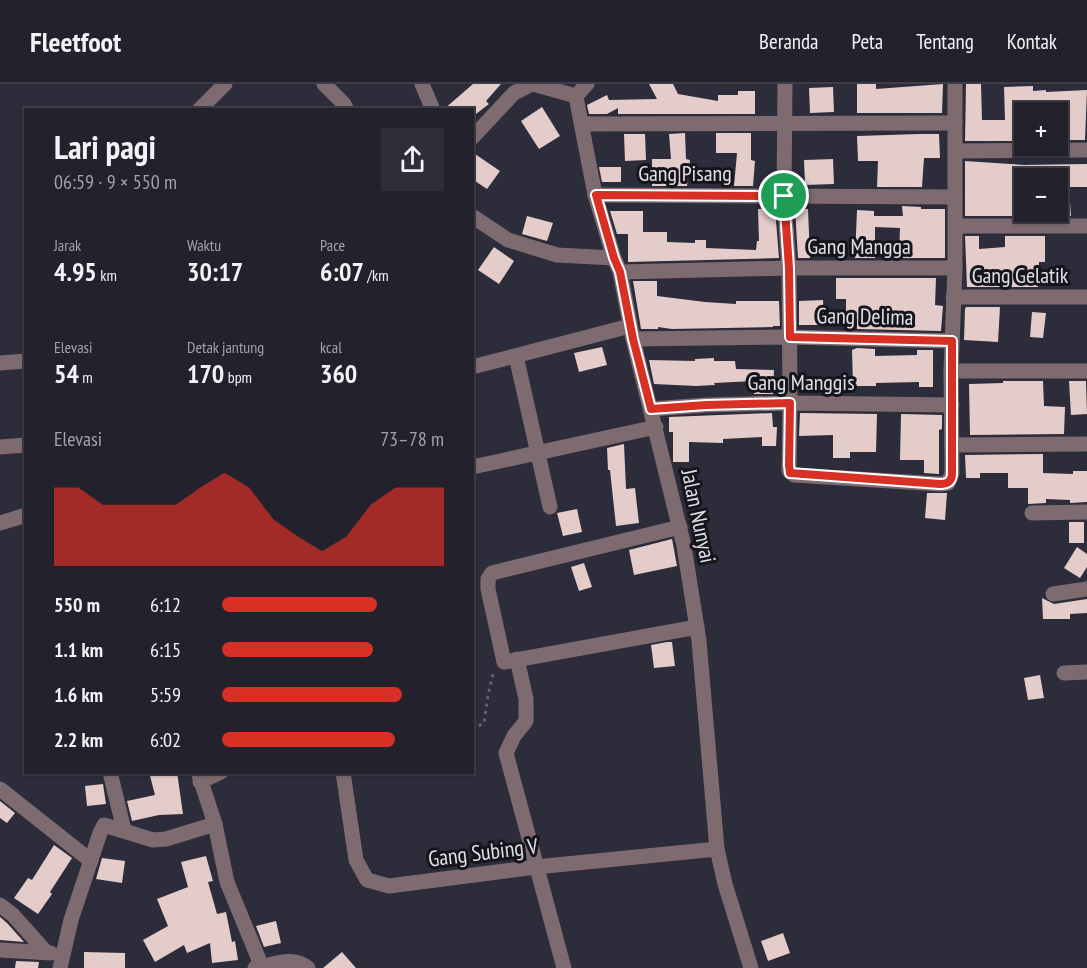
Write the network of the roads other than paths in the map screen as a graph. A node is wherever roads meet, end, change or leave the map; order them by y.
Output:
1 (225, 84) edge
2 (324, 84) edge
3 (422, 84) edge
4 (532, 84) edge
5 (587, 84) edge
6 (785, 84) edge
7 (955, 84) edge
8 (576, 96) junction
9 (202, 108) edge
10 (346, 108) edge
11 (432, 108) edge
12 (955, 123) junction
13 (583, 124) junction
14 (784, 125) junction
15 (474, 136) edge
16 (1087, 150) edge
17 (955, 151) junction
18 (596, 195) junction
19 (784, 196) junction
20 (955, 196) junction
21 (474, 217) edge
22 (956, 226) junction
23 (1087, 226) edge
24 (617, 265) junction
25 (789, 268) junction
26 (955, 268) junction
27 (953, 297) junction
28 (1087, 297) edge
29 (632, 333) junction
30 (790, 337) junction
31 (952, 341) junction
32 (516, 356) junction
33 (24, 361) edge
34 (0, 363) edge
35 (474, 366) edge
36 (951, 370) junction
37 (1087, 370) edge
38 (790, 403) junction
39 (952, 405) junction
40 (651, 409) junction
41 (656, 427) junction
42 (1087, 444) edge
43 (24, 445) edge
44 (952, 445) junction
45 (0, 447) edge
46 (538, 451) junction
47 (474, 465) edge
48 (550, 507) dead end
49 (1087, 512) edge
50 (1032, 513) dead end
51 (24, 516) edge
52 (0, 523) edge
53 (680, 527) junction
54 (1087, 589) edge
55 (1053, 594) dead end
56 (697, 627) junction
57 (511, 661) junction
58 (1087, 672) edge
59 (1064, 673) dead end
60 (110, 774) edge
61 (343, 774) edge
62 (199, 777) edge
63 (0, 789) edge
64 (215, 824) junction
65 (124, 830) junction
66 (717, 849) junction
67 (91, 861) junction
68 (536, 867) junction
69 (0, 905) edge
70 (0, 950) edge
71 (46, 951) junction
72 (61, 962) edge
73 (258, 968) edge
74 (308, 968) edge
75 (564, 968) edge
76 (751, 968) edge

1 - 9 street
2 - 10 street
3 - 11 street
4 - 8 street
4 - 15 street
5 - 8 street
6 - 14 street
7 - 12 street
8 - 13 street, Jalan Nunyai
12 - 14 street
12 - 17 street
13 - 14 street
13 - 18 street, Jalan Nunyai
14 - 19 street
16 - 17 street
17 - 20 street
18 - 19 street, Gang Pisang
18 - 24 street, Jalan Nunyai
19 - 20 street, Gang Pisang
19 - 25 street
20 - 22 street
21 - 24 street, Gang Mangga
22 - 23 street
22 - 26 street
24 - 25 street, Gang Mangga
24 - 29 street, Jalan Nunyai
25 - 26 street, Gang Mangga
25 - 30 street
26 - 27 street
27 - 28 street, Gang Gelatik
27 - 31 street
29 - 30 street, Gang Delima
29 - 32 street, Gang Delima
29 - 40 street, Jalan Nunyai
30 - 31 street, Gang Delima
30 - 38 street
31 - 36 street
32 - 35 street, Gang Delima
32 - 46 street
33 - 34 street
36 - 37 street
36 - 39 street
38 - 39 street, Gang Manggis
38 - 40 street, Gang Manggis
38 - 44 street
39 - 44 street
40 - 41 street, Jalan Nunyai
41 - 46 street
41 - 53 street, Jalan Nunyai
42 - 44 street
43 - 45 street
46 - 47 street
46 - 48 street
49 - 50 street
51 - 52 street
53 - 56 street, Jalan Nunyai
53 - 57 street
54 - 55 street
56 - 57 street
56 - 66 street, Jalan Nunyai
57 - 68 street
58 - 59 street
60 - 65 street
61 - 68 street, Gang Subing V
62 - 64 street
63 - 67 street
64 - 65 street
64 - 73 street
65 - 67 street
66 - 68 street, Gang Subing V
66 - 76 street, Jalan Nunyai
67 - 72 street
68 - 75 street
69 - 71 street
70 - 71 street
71 - 72 street
73 - 74 street

